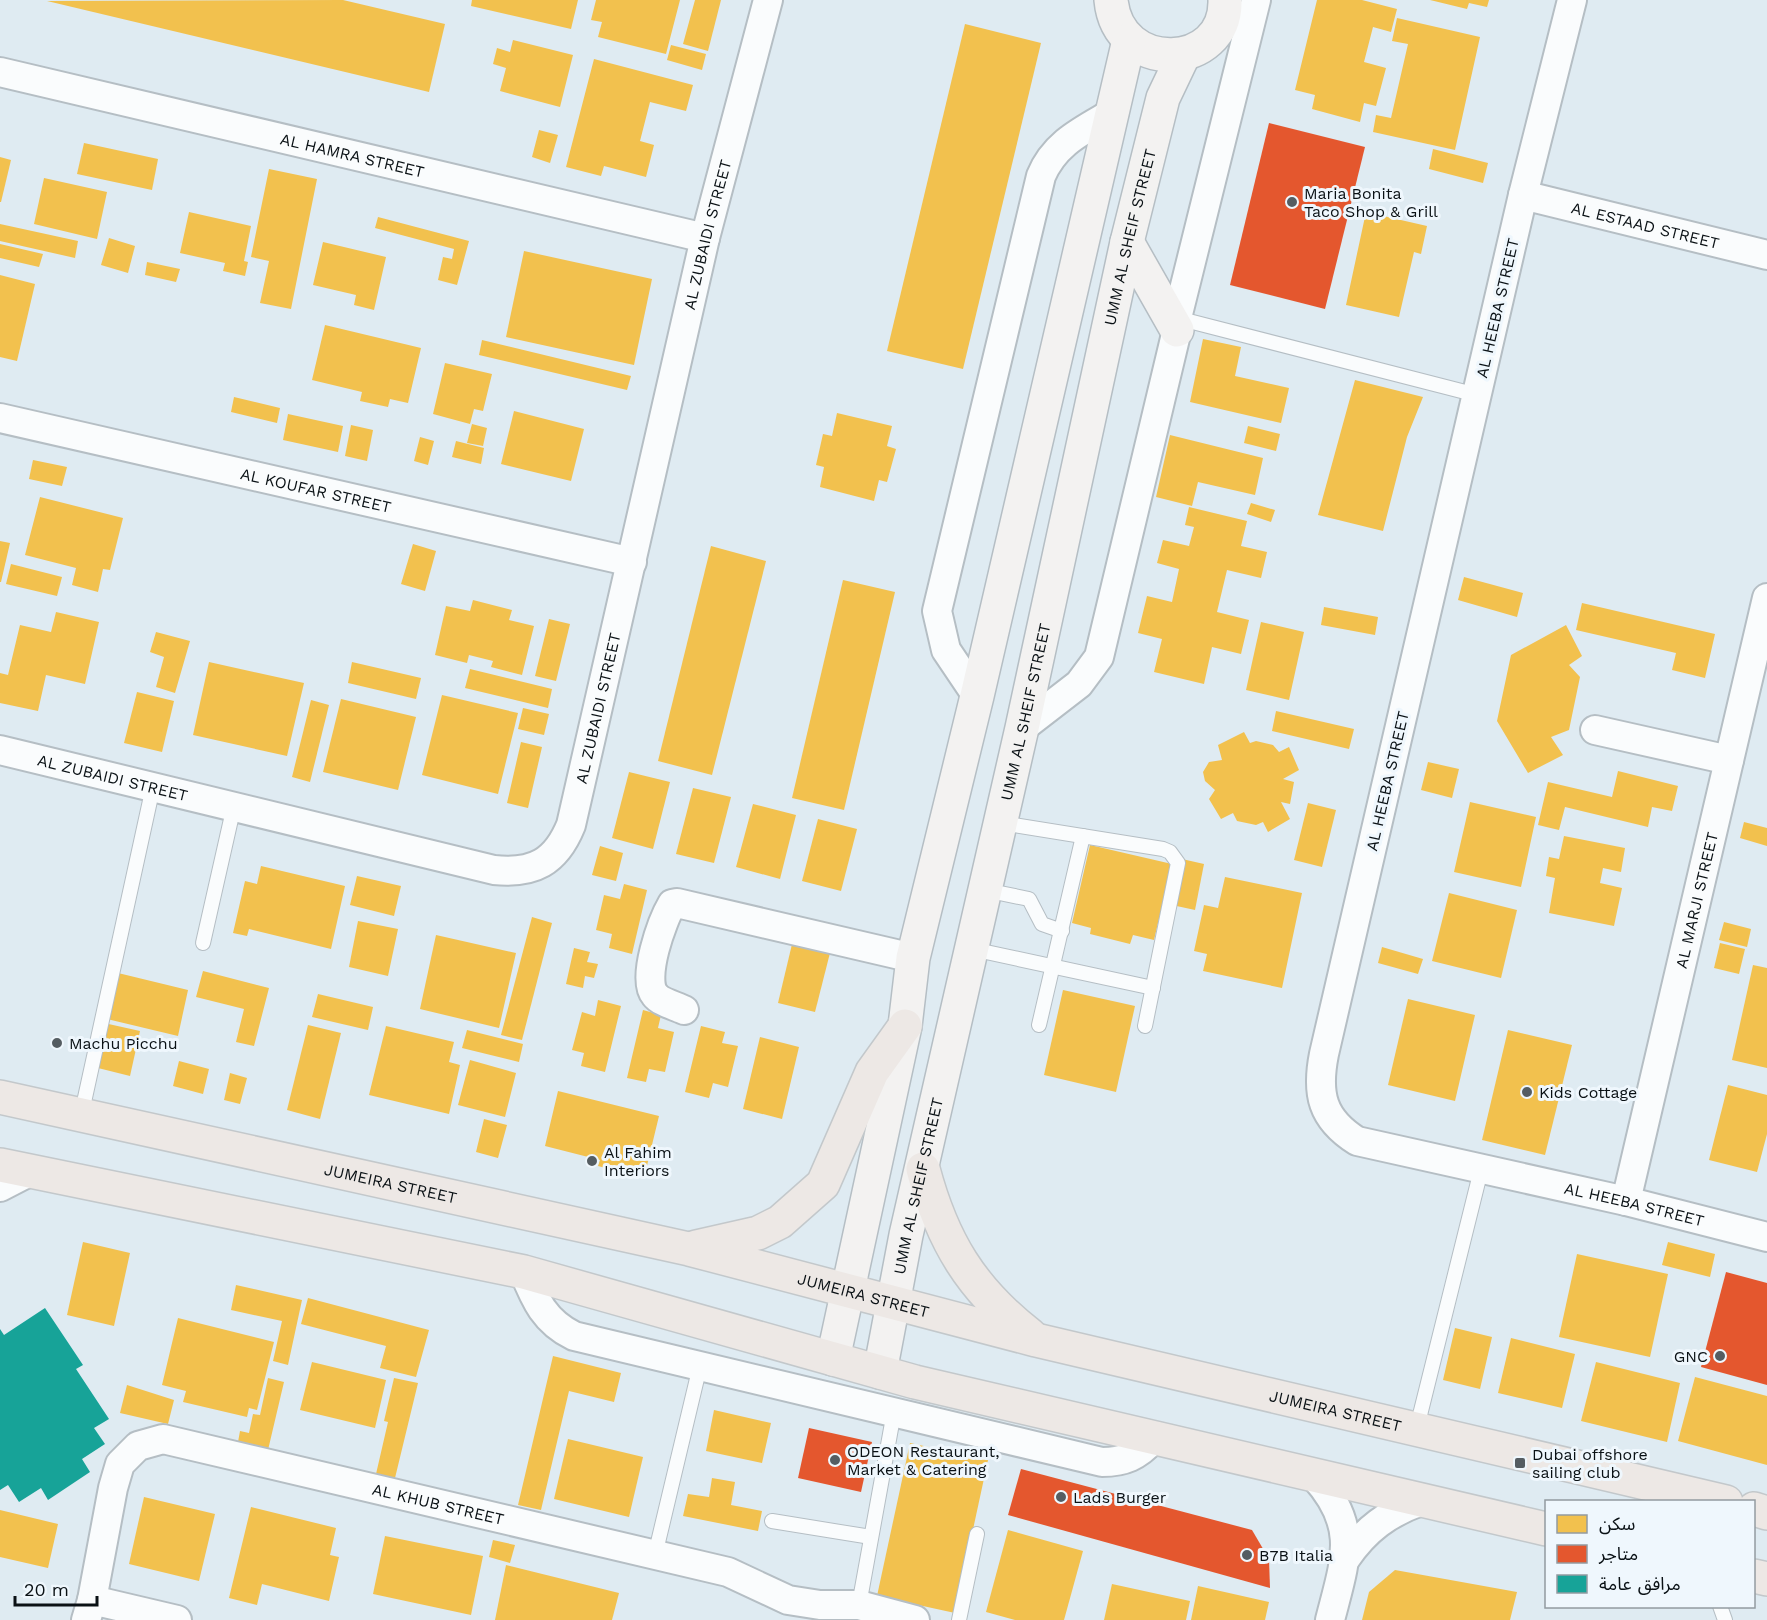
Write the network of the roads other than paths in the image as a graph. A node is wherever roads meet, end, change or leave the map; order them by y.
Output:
1 (768, 0) edge
2 (1112, 0) edge
3 (1225, 0) edge
4 (1256, 0) edge
5 (1572, 0) edge
6 (1129, 40) junction
7 (1184, 54) junction
8 (1, 71) edge
9 (1114, 112) junction
10 (1523, 195) junction
11 (705, 238) junction
12 (1127, 242) junction
13 (1767, 255) edge
14 (1177, 324) junction
15 (1477, 395) junction
16 (0, 418) edge
17 (632, 562) junction
18 (1767, 598) edge
19 (977, 696) junction
20 (1022, 728) junction
21 (1595, 730) dead end
22 (0, 750) edge
23 (1729, 760) junction
24 (153, 787) junction
25 (234, 806) junction
26 (1000, 823) junction
27 (1083, 836) junction
28 (986, 890) junction
29 (1062, 931) junction
30 (203, 943) dead end
31 (972, 949) junction
32 (913, 958) junction
33 (1055, 967) junction
34 (1153, 988) junction
35 (684, 1010) dead end
36 (1039, 1025) dead end
37 (905, 1026) junction
38 (1145, 1026) dead end
39 (0, 1097) edge
40 (81, 1116) junction
41 (14, 1168) edge
42 (923, 1169) junction
43 (1481, 1170) junction
44 (0, 1186) edge
45 (1626, 1202) junction
46 (1767, 1237) edge
47 (689, 1249) junction
48 (524, 1272) junction
49 (847, 1289) junction
50 (892, 1301) junction
51 (1036, 1340) junction
52 (833, 1359) junction
53 (700, 1366) junction
54 (880, 1372) junction
55 (894, 1412) junction
56 (1417, 1427) junction
57 (1153, 1439) junction
58 (1315, 1477) junction
59 (1718, 1500) edge
60 (1421, 1502) junction
61 (772, 1521) dead end
62 (1545, 1529) edge
63 (977, 1534) dead end
64 (871, 1537) junction
65 (655, 1555) junction
66 (1346, 1558) junction
67 (859, 1605) junction
68 (89, 1610) edge
69 (786, 1610) edge
70 (177, 1620) edge
71 (915, 1620) edge
72 (959, 1620) edge
73 (1330, 1620) edge

1 - 11 street, AL ZUBAIDI STREET
2 - 6 main road
3 - 7 main road
4 - 14 street
5 - 10 street, AL HEEBA STREET
6 - 7 main road
6 - 9 main road
7 - 12 main road, UMM AL SHEIF STREET
8 - 11 street, AL HAMRA STREET
9 - 19 main road
9 - 19 street
10 - 13 street, AL ESTAAD STREET
10 - 15 street, AL HEEBA STREET
11 - 17 street, AL ZUBAIDI STREET
12 - 14 main road
12 - 20 main road, UMM AL SHEIF STREET
14 - 15 lane
14 - 20 street
15 - 43 street, AL HEEBA STREET
16 - 17 street, AL KOUFAR STREET
17 - 25 street, AL ZUBAIDI STREET
18 - 23 street, AL MARJI STREET
19 - 32 main road
20 - 26 main road, UMM AL SHEIF STREET
21 - 23 street
22 - 24 street, AL ZUBAIDI STREET
23 - 45 street, AL MARJI STREET
24 - 25 street, AL ZUBAIDI STREET
24 - 40 lane
25 - 30 lane
26 - 27 lane
26 - 28 main road, UMM AL SHEIF STREET
27 - 29 lane
27 - 34 lane
28 - 29 lane
28 - 31 main road, UMM AL SHEIF STREET
29 - 33 lane
31 - 33 lane
31 - 42 main road, UMM AL SHEIF STREET
32 - 35 street
32 - 37 main road
33 - 34 lane
33 - 36 lane
34 - 38 lane
37 - 47 main road
37 - 49 main road
39 - 40 main road, JUMEIRA STREET
40 - 47 main road, JUMEIRA STREET
41 - 44 street
41 - 48 main road
42 - 50 main road, UMM AL SHEIF STREET
42 - 51 main road
43 - 45 street, AL HEEBA STREET
43 - 56 lane
45 - 46 street, AL HEEBA STREET
47 - 49 main road, JUMEIRA STREET
48 - 52 main road
48 - 53 street
49 - 50 main road, JUMEIRA STREET
49 - 52 main road
50 - 51 main road, JUMEIRA STREET
50 - 54 main road, UMM AL SHEIF STREET
51 - 56 main road, JUMEIRA STREET
52 - 54 main road
53 - 55 street
53 - 65 lane
54 - 57 main road
55 - 57 street
55 - 64 lane
56 - 59 main road, JUMEIRA STREET
57 - 58 main road
58 - 60 main road
58 - 66 street
60 - 62 main road
60 - 66 street
61 - 64 lane
63 - 72 lane
64 - 67 lane
65 - 68 street, AL KHUB STREET
65 - 69 street, AL KHUB STREET
66 - 73 street
67 - 69 street, AL KHUB STREET
67 - 71 street, AL KHUB STREET
68 - 70 street

